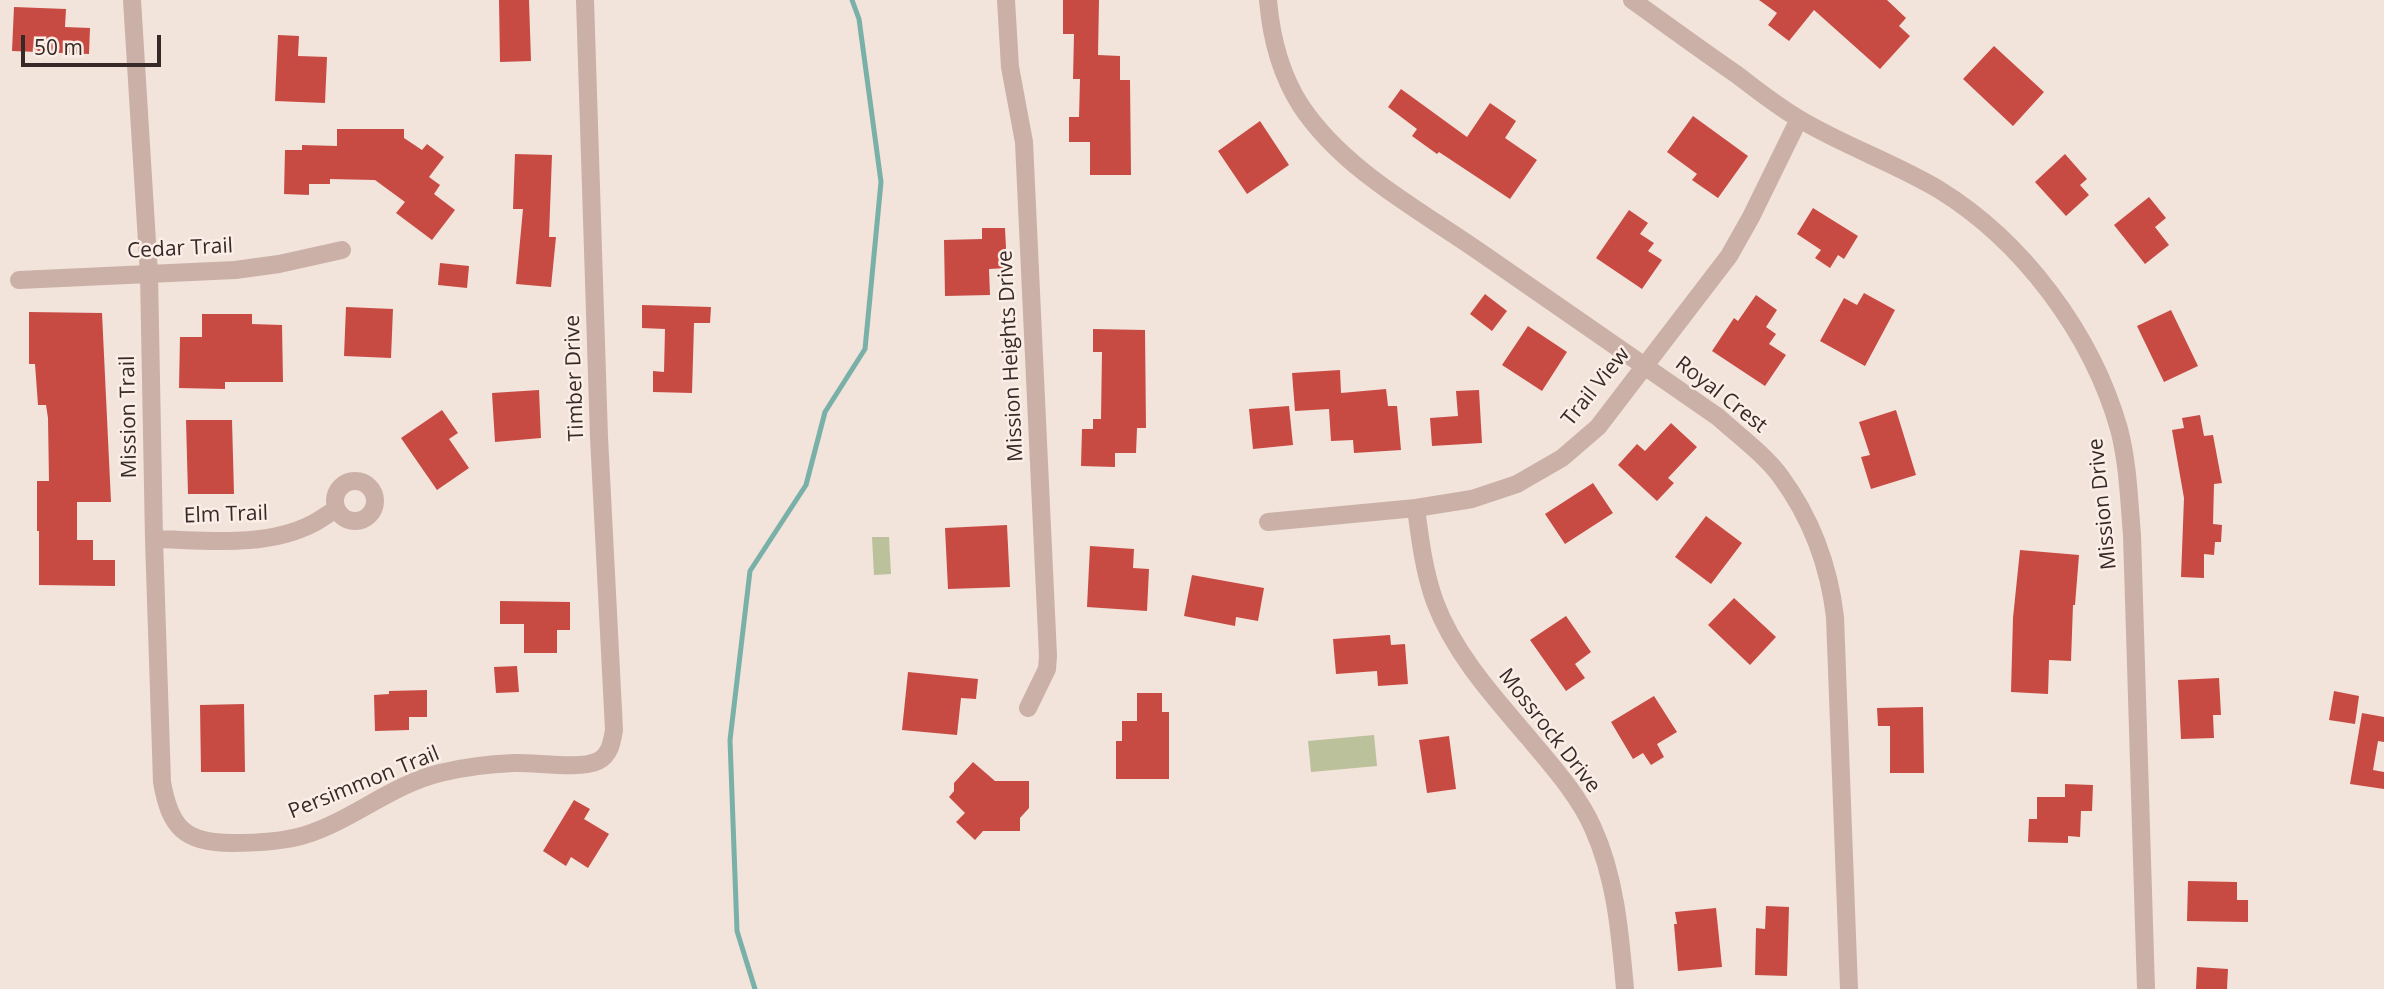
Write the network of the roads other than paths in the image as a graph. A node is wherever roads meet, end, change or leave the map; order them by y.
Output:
1 (132, 0) edge
2 (585, 0) edge
3 (1006, 0) edge
4 (1268, 0) edge
5 (1632, 0) edge
6 (1799, 119) junction
7 (342, 250) dead end
8 (149, 274) junction
9 (19, 280) dead end
10 (1644, 365) junction
11 (1416, 508) junction
12 (335, 509) dead end
13 (1268, 522) dead end
14 (154, 539) junction
15 (1028, 708) dead end
16 (607, 754) joint
17 (179, 829) joint
18 (1625, 989) edge
19 (1849, 989) edge
20 (2146, 989) edge

1 - 8 street, Mission Trail
2 - 16 street, Timber Drive
3 - 15 street, Mission Heights Drive
4 - 10 street, Royal Crest
5 - 6 street, Mission Drive
6 - 10 street, Trail View
6 - 20 street, Mission Drive
7 - 8 street, Cedar Trail
8 - 9 street, Cedar Trail
8 - 14 street, Mission Trail
10 - 11 street, Trail View
10 - 19 street, Royal Crest
11 - 13 street, Trail View
11 - 18 street, Mossrock Drive
12 - 14 street, Elm Trail
14 - 17 street, Mission Trail
16 - 17 street, Persimmon Trail

